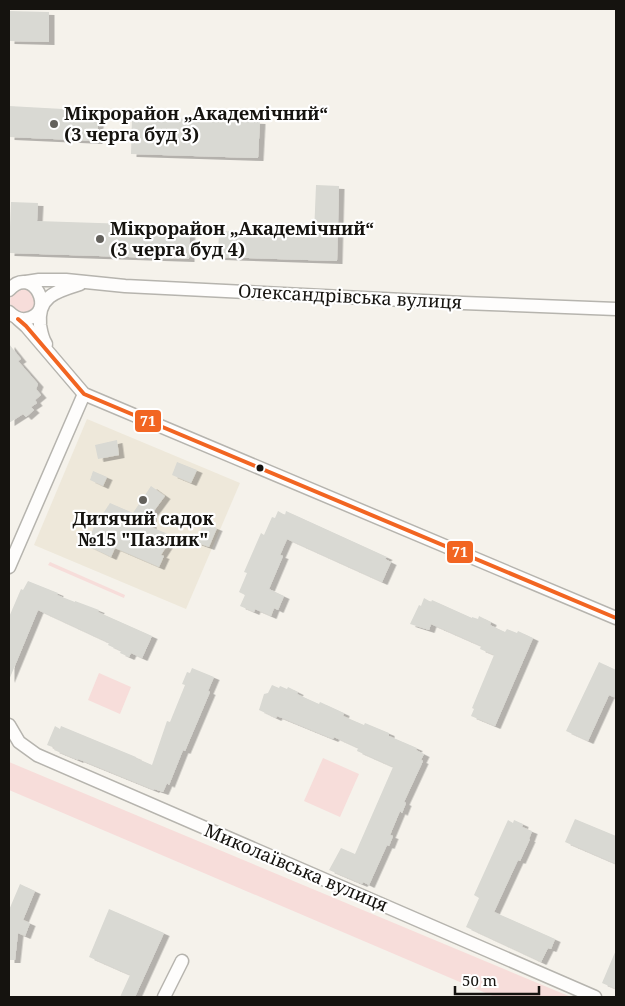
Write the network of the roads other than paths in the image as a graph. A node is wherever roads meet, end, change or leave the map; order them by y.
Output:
1 (18, 282) edge
2 (85, 282) junction
3 (9, 290) edge
4 (41, 307) junction
5 (616, 309) edge
6 (14, 315) edge
7 (55, 359) junction
8 (84, 394) junction
9 (9, 568) edge
10 (616, 618) edge
11 (9, 725) edge
12 (182, 961) dead end
13 (164, 997) edge
14 (595, 997) edge

1 - 2 street, Олександрівська вулиця
1 - 3 street
1 - 4 street
2 - 4 street
2 - 5 street, Олександрівська вулиця
4 - 6 street
4 - 7 street
6 - 7 street
7 - 8 street
8 - 9 street
8 - 10 street
11 - 14 street, Миколаївська вулиця
12 - 13 street

